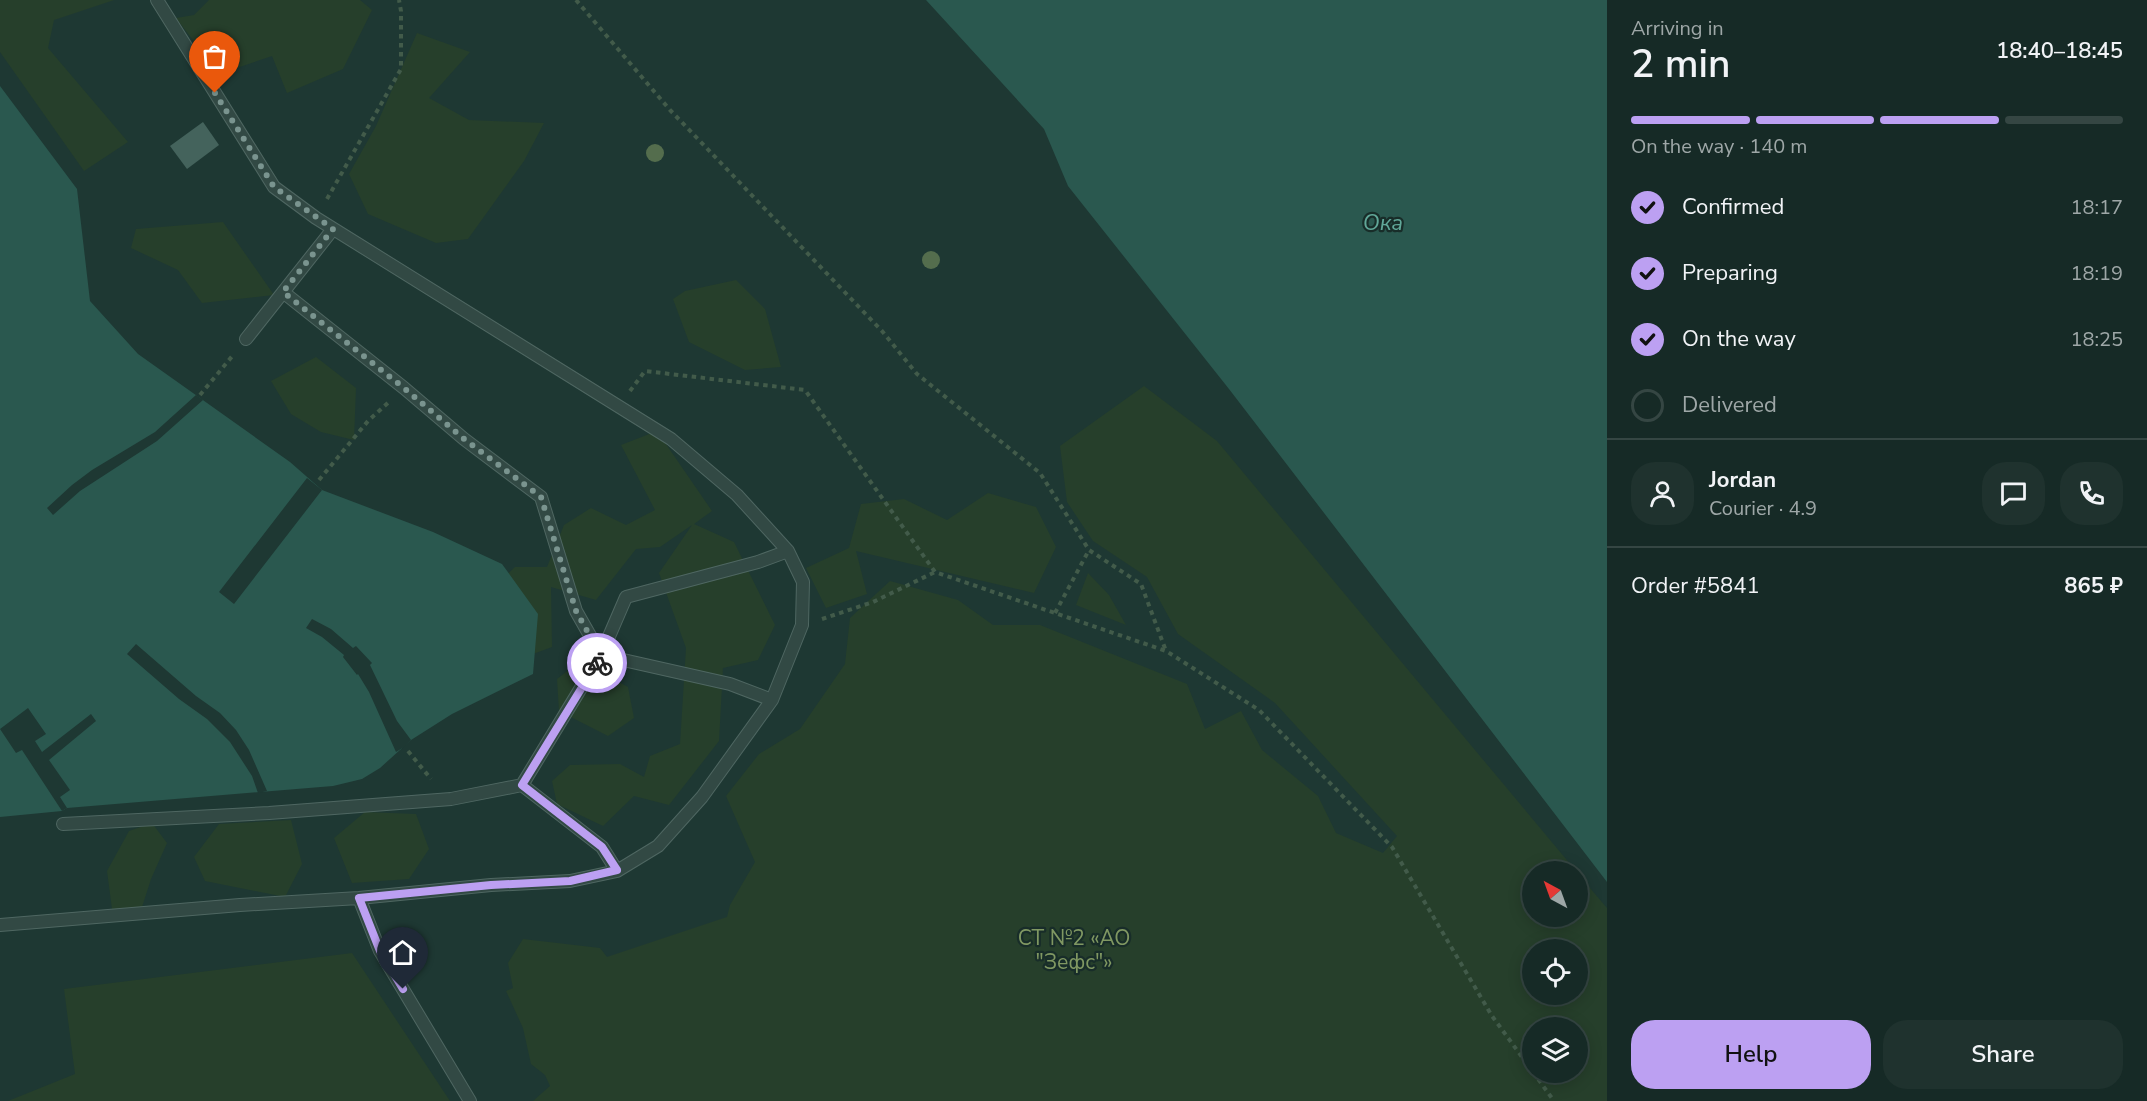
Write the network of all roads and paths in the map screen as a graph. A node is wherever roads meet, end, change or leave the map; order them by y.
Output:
1 (157, 0) edge
2 (399, 0) edge
3 (576, 0) edge
4 (316, 218) junction
5 (333, 229) junction
6 (283, 292) junction
7 (246, 339) joint
8 (404, 388) junction
9 (200, 395) dead end
10 (618, 406) junction
11 (319, 480) dead end
12 (788, 550) junction
13 (1089, 550) junction
14 (935, 572) junction
15 (1055, 613) junction
16 (802, 625) junction
17 (1166, 651) junction
18 (601, 656) junction
19 (772, 700) junction
20 (408, 751) dead end
21 (522, 785) junction
22 (451, 799) junction
23 (63, 824) dead end
24 (617, 870) junction
25 (359, 898) junction
26 (0, 926) edge
27 (1522, 1057) edge
28 (1541, 1083) edge
29 (470, 1101) edge
30 (1554, 1101) edge

1 - 4 lane
2 - 4 path
3 - 13 path
4 - 5 lane
5 - 6 lane
5 - 10 lane
6 - 7 lane
6 - 8 lane
7 - 9 path
8 - 11 path
8 - 18 lane
10 - 12 lane
10 - 14 path
12 - 16 lane
12 - 18 lane
13 - 15 path
13 - 17 path
14 - 15 path
14 - 16 path
15 - 17 path
16 - 19 lane
17 - 27 path
18 - 19 lane
18 - 21 lane
19 - 24 lane
20 - 22 path
21 - 22 lane
21 - 24 lane
22 - 23 lane
24 - 25 lane
25 - 26 lane
25 - 29 lane
28 - 30 path

